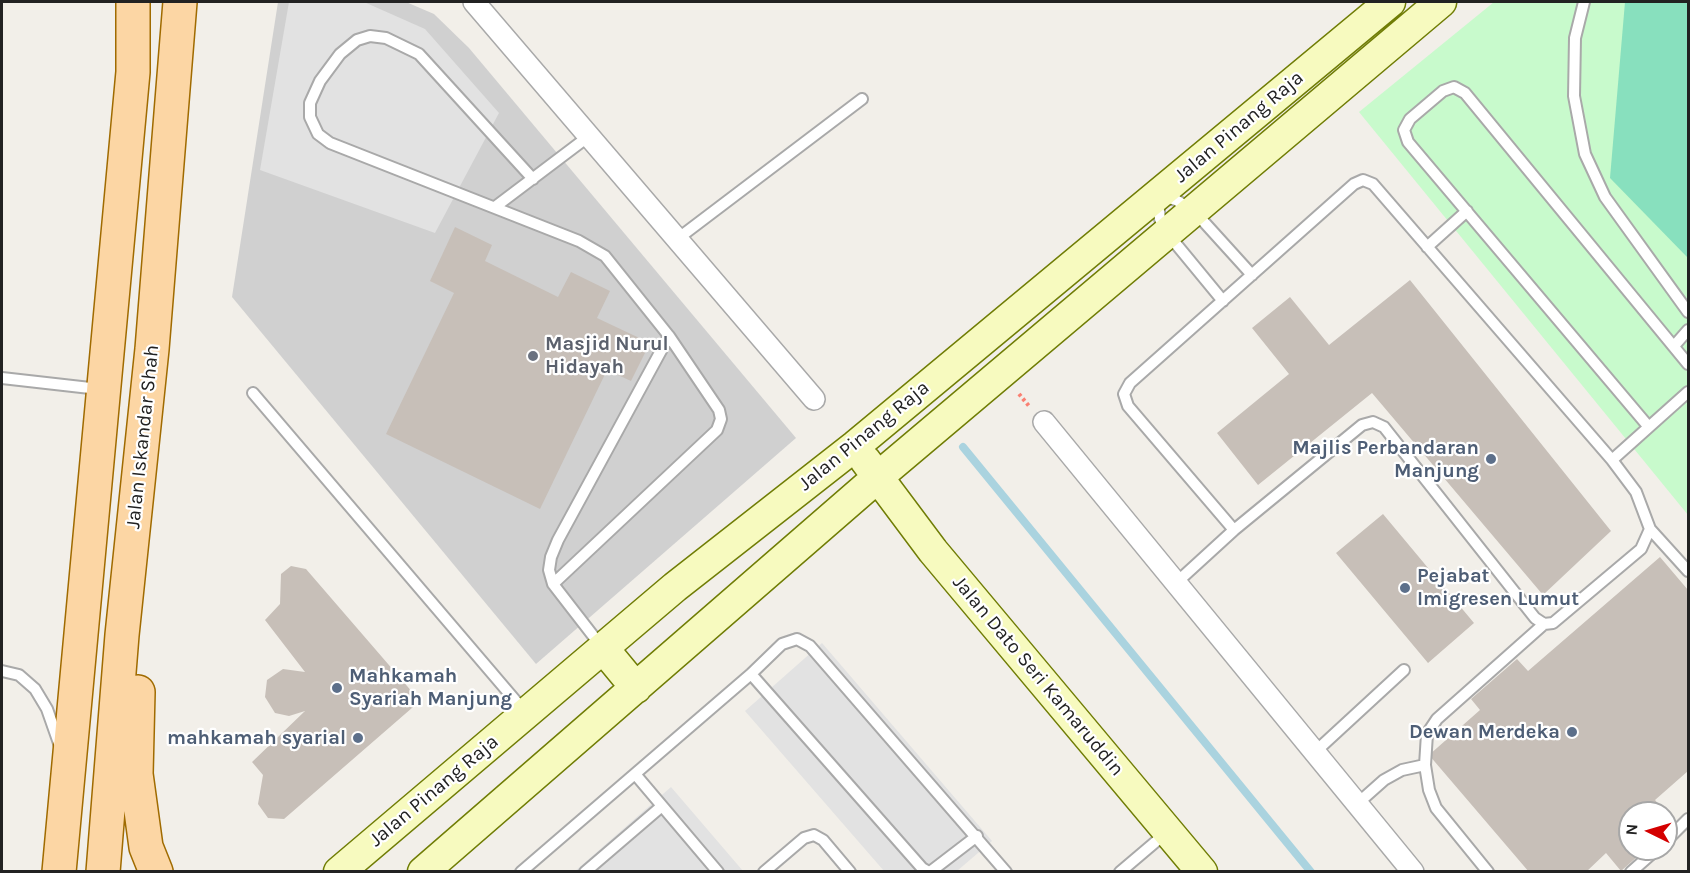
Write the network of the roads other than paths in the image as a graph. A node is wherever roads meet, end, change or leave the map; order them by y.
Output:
1 (133, 2) edge
2 (180, 2) edge
3 (198, 2) edge
4 (474, 2) edge
5 (1390, 2) edge
6 (1441, 2) edge
7 (1584, 2) edge
8 (179, 39) junction
9 (862, 99) dead end
10 (589, 136) junction
11 (533, 179) junction
12 (1157, 195) junction
13 (495, 207) junction
14 (1194, 211) junction
15 (1467, 211) junction
16 (1167, 233) junction
17 (676, 240) junction
18 (1427, 247) junction
19 (1252, 275) junction
20 (1223, 301) junction
21 (1689, 312) edge
22 (1689, 330) edge
23 (669, 336) junction
24 (1674, 346) junction
25 (1689, 364) edge
26 (2, 378) edge
27 (102, 389) junction
28 (1689, 392) edge
29 (253, 393) dead end
30 (814, 399) dead end
31 (1044, 422) road end
32 (1648, 426) junction
33 (855, 446) junction
34 (141, 456) junction
35 (1612, 460) junction
36 (878, 477) junction
37 (1650, 529) junction
38 (1234, 530) junction
39 (1689, 571) edge
40 (1176, 582) junction
41 (553, 584) junction
42 (1544, 624) junction
43 (603, 648) junction
44 (1404, 670) dead end
45 (2, 671) edge
46 (751, 674) junction
47 (636, 688) junction
48 (526, 713) junction
49 (1314, 752) junction
50 (1425, 765) junction
51 (68, 769) junction
52 (635, 774) junction
53 (1357, 804) junction
54 (662, 806) junction
55 (1689, 819) edge
56 (1678, 830) edge
57 (1168, 831) junction
58 (977, 836) junction
59 (1643, 861) edge
60 (59, 869) edge
61 (103, 872) edge
62 (156, 872) edge
63 (339, 872) edge
64 (423, 872) edge
65 (520, 872) edge
66 (585, 872) edge
67 (718, 872) edge
68 (764, 872) edge
69 (850, 872) edge
70 (929, 872) edge
71 (1006, 872) edge
72 (1120, 872) edge
73 (1202, 872) edge
74 (1413, 872) edge
75 (1488, 872) edge
76 (1630, 872) edge

1 - 27 main road
2 - 8 main road, Jalan Iskandar Shah
3 - 8 street
4 - 10 street
5 - 12 main road, Jalan Pinang Raja
6 - 14 main road, Jalan Pinang Raja
7 - 21 lane
8 - 34 main road, Jalan Iskandar Shah
9 - 17 lane
10 - 11 lane
10 - 17 street
11 - 13 lane
11 - 13 lane
12 - 14 lane
12 - 16 lane
12 - 33 main road, Jalan Pinang Raja
13 - 23 lane
14 - 16 main road, Jalan Pinang Raja
14 - 19 lane
15 - 18 lane
15 - 24 lane
15 - 32 lane
16 - 20 lane
16 - 36 main road, Jalan Pinang Raja
17 - 30 street
18 - 19 lane
18 - 35 lane
19 - 20 lane
20 - 38 lane
22 - 24 lane
23 - 41 lane
23 - 41 lane
24 - 25 lane
26 - 27 lane
27 - 51 main road
28 - 32 lane
29 - 48 lane
31 - 40 street
32 - 35 lane
33 - 36 main road, Jalan Dato Seri Kamaruddin
33 - 43 main road, Jalan Pinang Raja
34 - 61 main road, Jalan Iskandar Shah
34 - 62 main road
35 - 37 lane
36 - 47 main road, Jalan Pinang Raja
36 - 57 main road, Jalan Dato Seri Kamaruddin
37 - 39 lane
37 - 42 lane
38 - 40 lane
38 - 42 lane
40 - 49 street
41 - 43 lane
42 - 50 lane
43 - 47 main road
43 - 48 main road, Jalan Pinang Raja
44 - 49 lane
45 - 51 lane
46 - 52 lane
46 - 58 lane
46 - 70 lane
47 - 64 main road, Jalan Pinang Raja
48 - 63 main road, Jalan Pinang Raja
49 - 53 street
50 - 53 lane
50 - 75 lane
51 - 60 main road
52 - 54 lane
52 - 65 lane
53 - 74 street
54 - 66 lane
54 - 67 lane
55 - 56 lane
57 - 72 lane
57 - 73 main road, Jalan Dato Seri Kamaruddin
58 - 70 lane
58 - 71 lane
59 - 76 lane
68 - 69 lane

